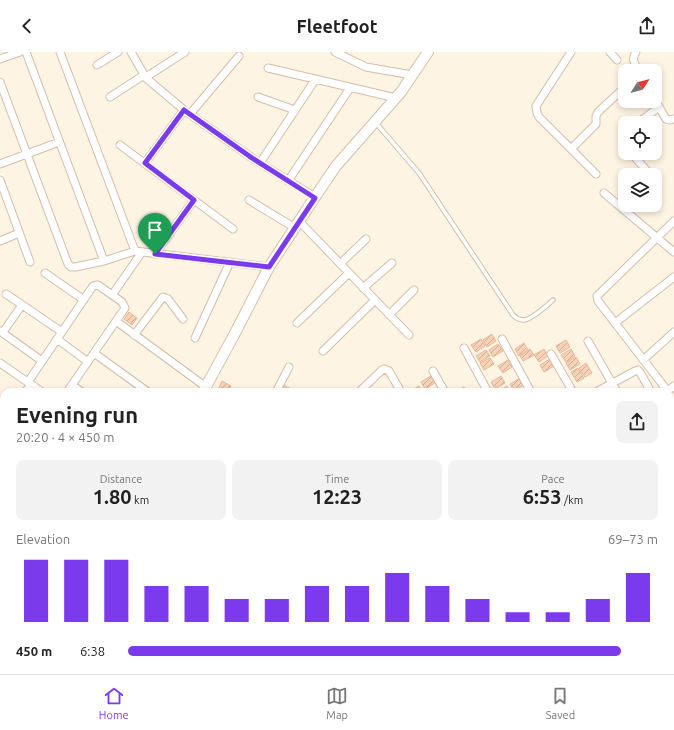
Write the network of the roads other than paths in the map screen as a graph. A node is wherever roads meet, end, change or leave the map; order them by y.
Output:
1 (20, 52) edge
2 (26, 52) edge
3 (60, 52) edge
4 (118, 52) edge
5 (131, 52) edge
6 (185, 52) edge
7 (335, 52) edge
8 (428, 52) edge
9 (571, 52) edge
10 (610, 52) edge
11 (636, 52) edge
12 (239, 56) dead end
13 (0, 59) edge
14 (617, 60) dead end
15 (634, 64) edge
16 (97, 65) dead end
17 (268, 68) dead end
18 (412, 75) junction
19 (145, 76) junction
20 (315, 80) junction
21 (0, 82) edge
22 (350, 88) junction
23 (618, 93) edge
24 (110, 97) dead end
25 (258, 97) dead end
26 (396, 98) junction
27 (658, 108) edge
28 (660, 108) edge
29 (295, 110) junction
30 (187, 112) junction
31 (647, 116) edge
32 (674, 119) edge
33 (375, 122) junction
34 (59, 142) junction
35 (120, 145) dead end
36 (571, 149) junction
37 (27, 154) junction
38 (637, 160) edge
39 (145, 163) junction
40 (260, 163) junction
41 (0, 164) edge
42 (644, 168) edge
43 (596, 174) dead end
44 (0, 180) edge
45 (288, 181) junction
46 (604, 193) dead end
47 (315, 198) junction
48 (8, 200) junction
49 (194, 200) junction
50 (249, 200) dead end
51 (0, 203) edge
52 (674, 221) edge
53 (297, 224) junction
54 (233, 229) dead end
55 (19, 233) junction
56 (656, 237) junction
57 (366, 239) dead end
58 (0, 241) edge
59 (134, 252) junction
60 (142, 252) junction
61 (674, 252) edge
62 (155, 254) junction
63 (104, 261) junction
64 (30, 262) dead end
65 (230, 262) junction
66 (392, 263) dead end
67 (340, 264) junction
68 (269, 267) junction
69 (44, 273) dead end
70 (349, 273) junction
71 (674, 277) edge
72 (363, 288) junction
73 (414, 290) dead end
74 (6, 294) dead end
75 (112, 295) junction
76 (84, 300) junction
77 (375, 300) junction
78 (553, 300) dead end
79 (22, 305) junction
80 (389, 315) junction
81 (183, 319) dead end
82 (116, 321) junction
83 (297, 323) dead end
84 (615, 323) junction
85 (1, 332) edge
86 (62, 332) junction
87 (674, 332) edge
88 (134, 335) junction
89 (409, 335) dead end
90 (195, 338) dead end
91 (57, 339) junction
92 (502, 339) dead end
93 (588, 341) dead end
94 (464, 348) dead end
95 (323, 351) dead end
96 (94, 353) junction
97 (551, 354) dead end
98 (643, 360) junction
99 (42, 361) junction
100 (88, 362) junction
101 (0, 363) edge
102 (289, 368) dead end
103 (433, 371) dead end
104 (29, 383) junction
105 (612, 383) junction
106 (72, 385) junction
107 (27, 388) edge
108 (36, 388) edge
109 (70, 388) edge
110 (76, 388) edge
111 (142, 388) edge
112 (203, 388) edge
113 (205, 388) edge
114 (278, 388) edge
115 (363, 388) edge
116 (399, 388) edge
117 (443, 388) edge
118 (486, 388) edge
119 (529, 388) edge
120 (571, 388) edge
121 (603, 388) edge
122 (615, 388) edge
123 (649, 388) edge
124 (665, 388) edge

1 - 13 street
2 - 34 street
3 - 59 street
4 - 16 street
5 - 19 street
6 - 19 street
7 - 18 street
8 - 18 street
9 - 36 street
10 - 14 street
11 - 15 street
12 - 30 street
17 - 20 street
18 - 26 street
19 - 24 street
19 - 30 street
20 - 22 street
20 - 29 street
21 - 37 street
22 - 26 street
22 - 45 street
23 - 36 street
25 - 29 street
26 - 33 street
27 - 31 street
28 - 32 street
29 - 40 street
30 - 39 street
30 - 40 street
33 - 47 street
33 - 78 lane
34 - 37 street
34 - 63 street
35 - 39 street
36 - 43 street
37 - 41 street
37 - 63 street
38 - 42 street
39 - 49 street
40 - 45 street
44 - 48 street
45 - 47 street
46 - 56 street
47 - 53 street
48 - 51 street
48 - 55 street
49 - 54 street
49 - 62 street
50 - 53 street
52 - 56 street
53 - 67 street
53 - 68 street
55 - 58 street
55 - 64 street
56 - 61 street
56 - 84 street
57 - 67 street
59 - 60 street
59 - 63 street
60 - 62 street
60 - 75 street
62 - 65 street
65 - 68 street
65 - 90 street
66 - 72 street
67 - 70 street
68 - 113 street
69 - 76 street
70 - 72 street
70 - 83 street
71 - 84 street
72 - 77 street
73 - 80 street
74 - 79 street
75 - 76 street
75 - 82 street
76 - 86 street
77 - 80 street
77 - 95 street
79 - 85 street
79 - 86 street
80 - 89 street
81 - 88 street
82 - 88 street
82 - 96 street
84 - 98 street
85 - 99 street
86 - 91 street
87 - 98 street
88 - 112 street
91 - 99 street
91 - 100 street
92 - 119 street
93 - 105 street
94 - 118 street
96 - 100 street
96 - 111 street
97 - 120 street
98 - 124 street
99 - 104 street
100 - 106 street
101 - 104 street
102 - 114 street
103 - 117 street
104 - 107 street
104 - 108 street
105 - 121 street
105 - 122 street
105 - 123 street
106 - 109 street
106 - 110 street
115 - 116 street

